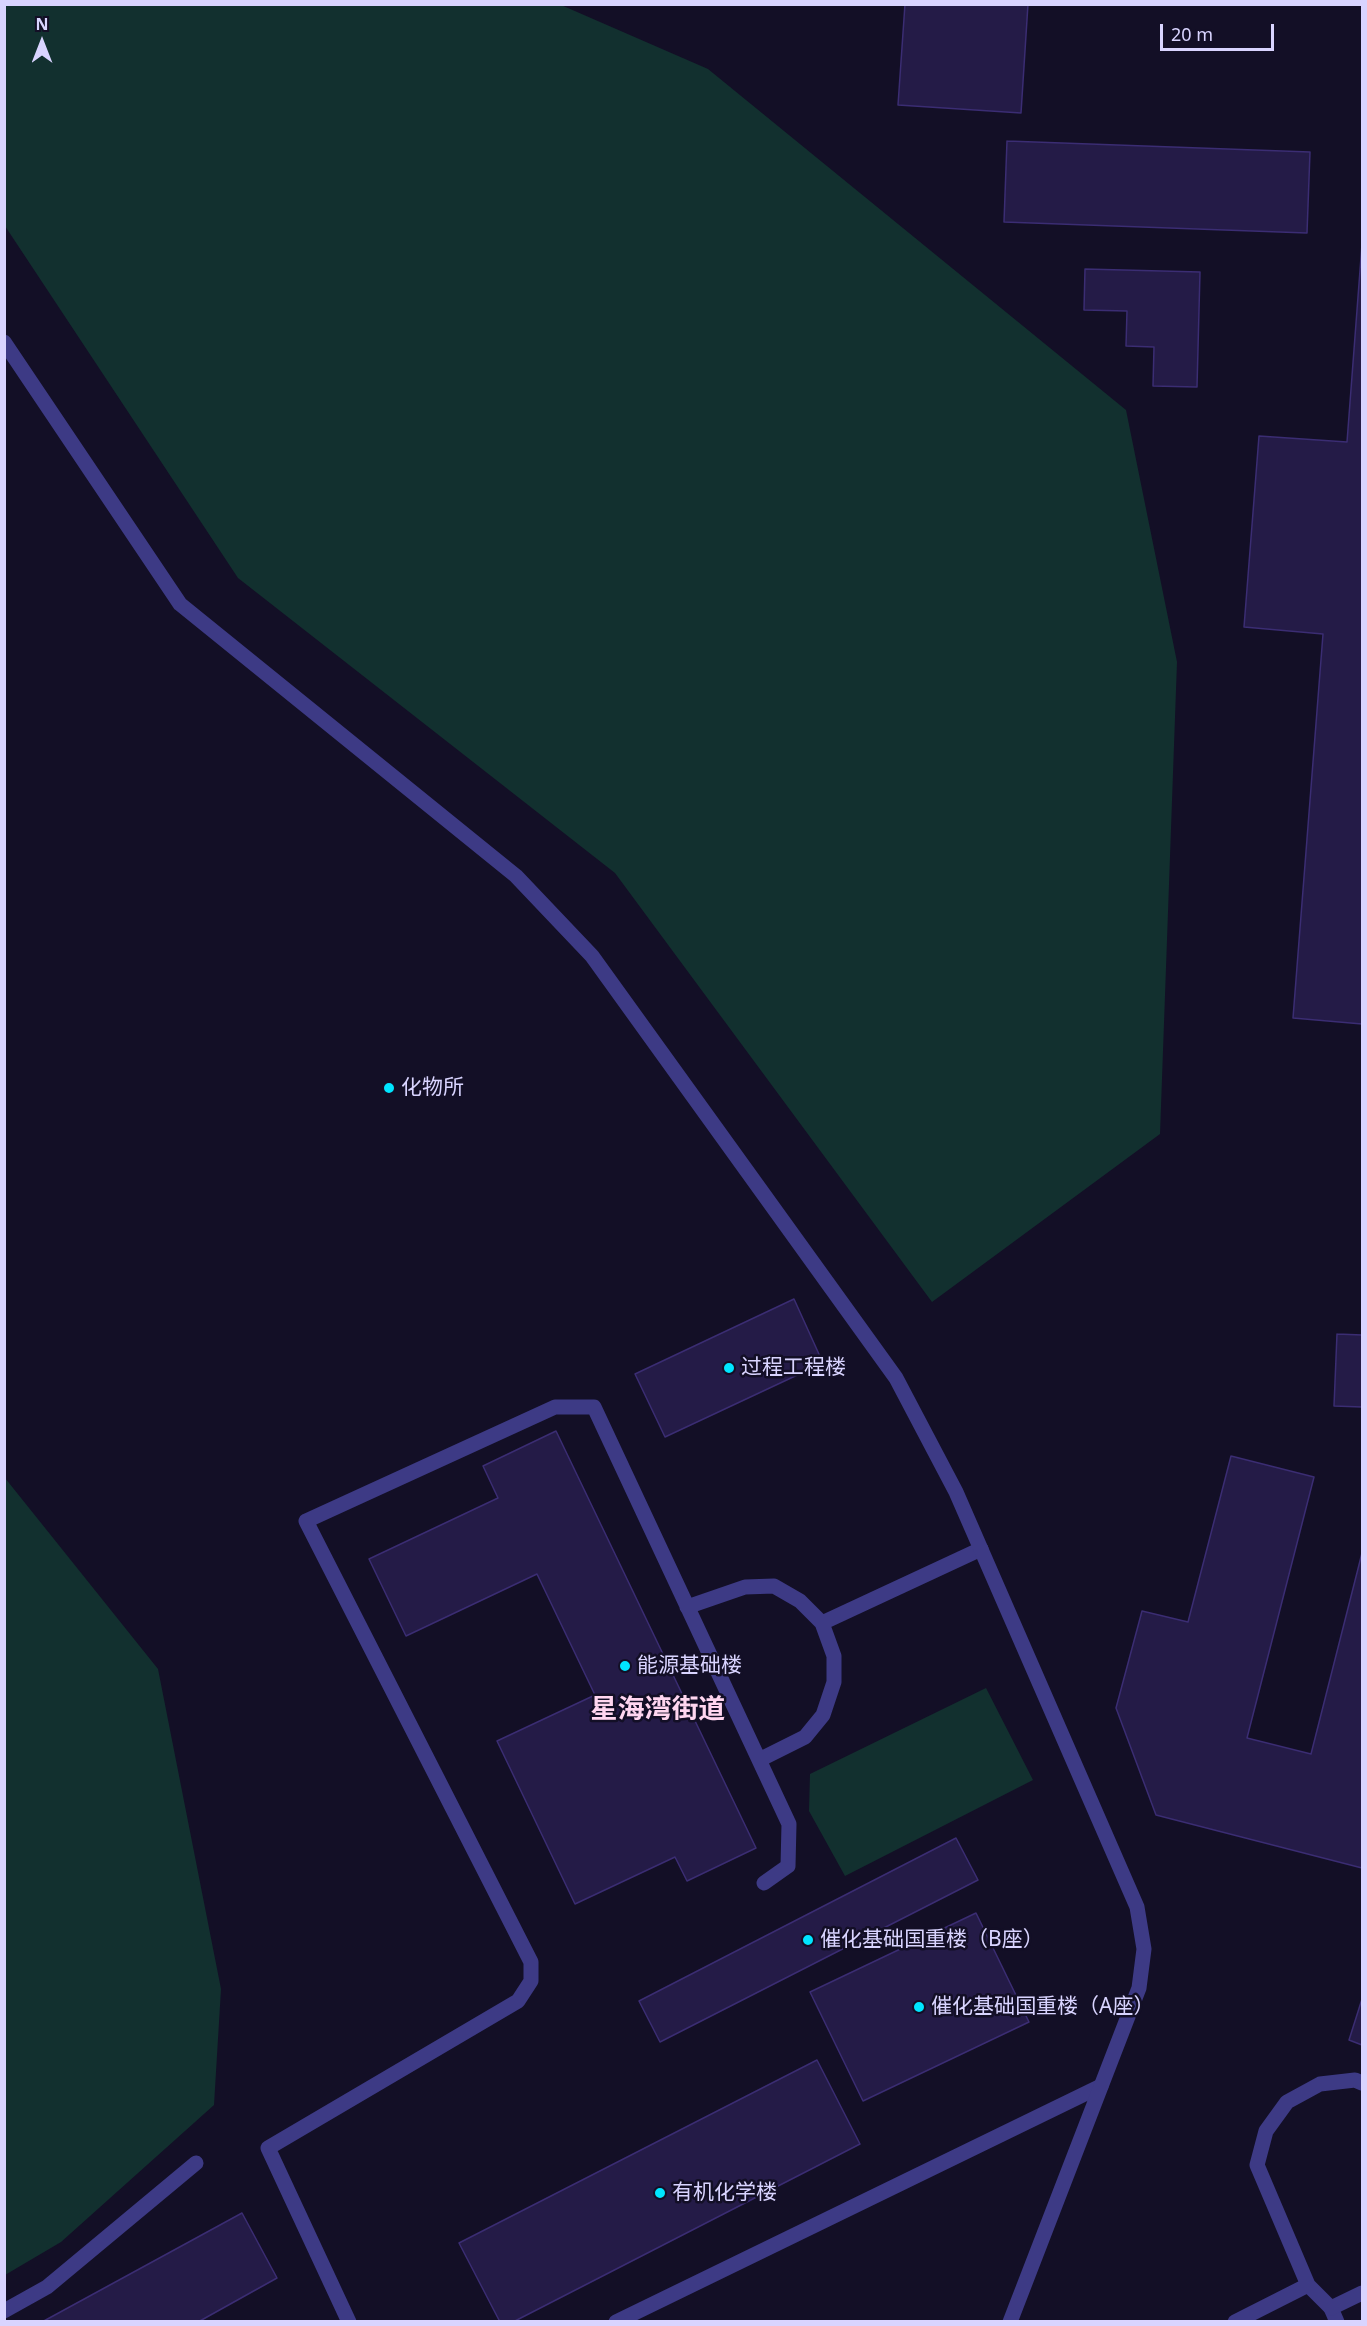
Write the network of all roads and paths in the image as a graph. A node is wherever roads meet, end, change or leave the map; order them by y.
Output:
1 (4, 342) edge
2 (981, 1549) junction
3 (687, 1607) junction
4 (822, 1623) junction
5 (759, 1760) junction
6 (764, 1883) dead end
7 (1362, 2083) edge
8 (1101, 2086) junction
9 (196, 2163) dead end
10 (1308, 2285) junction
11 (1362, 2294) edge
12 (4, 2311) edge
13 (1334, 2315) edge
14 (349, 2322) edge
15 (616, 2322) edge
16 (1010, 2322) edge
17 (1235, 2322) edge

1 - 2 street
2 - 4 street
2 - 8 street
3 - 4 street
3 - 5 street
3 - 14 street
4 - 5 street
5 - 6 street
7 - 10 street
8 - 15 street
8 - 16 street
9 - 12 street
10 - 13 street
10 - 17 street
11 - 13 street

